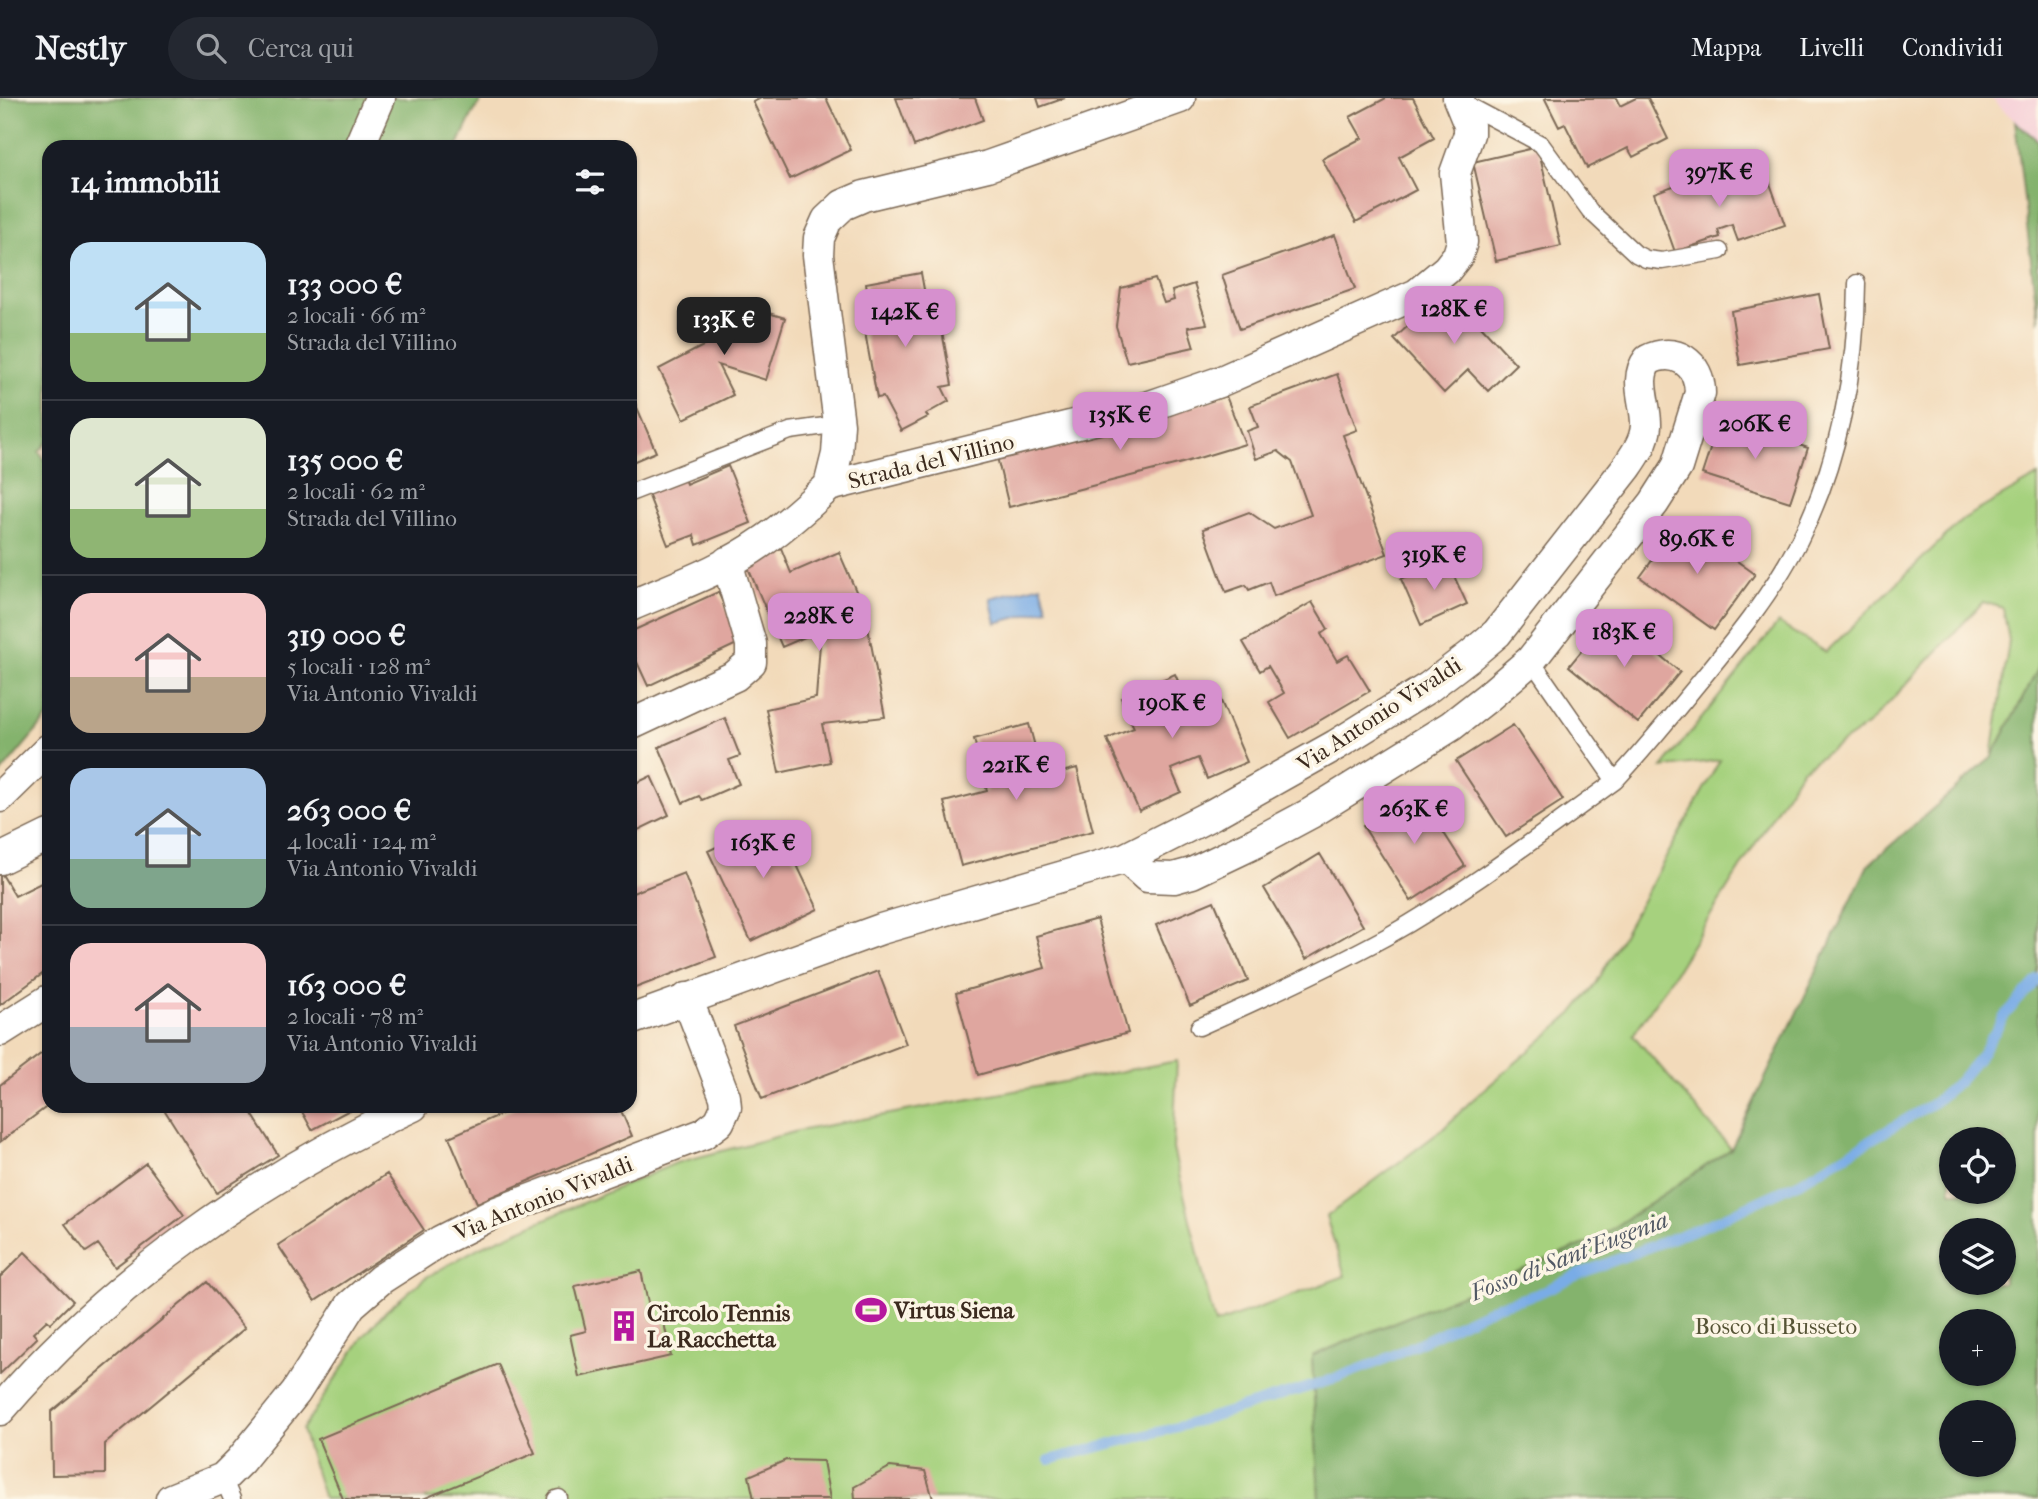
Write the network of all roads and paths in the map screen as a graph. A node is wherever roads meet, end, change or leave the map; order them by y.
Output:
1 (380, 98) edge
2 (1180, 98) edge
3 (1462, 99) edge
4 (362, 140) edge
5 (1720, 251) dead end
6 (1857, 284) dead end
7 (839, 424) junction
8 (829, 486) junction
9 (637, 490) edge
10 (727, 562) junction
11 (637, 603) edge
12 (1531, 660) junction
13 (637, 722) edge
14 (42, 756) edge
15 (1615, 781) junction
16 (0, 797) edge
17 (42, 838) edge
18 (1125, 858) junction
19 (0, 859) edge
20 (687, 998) junction
21 (42, 1004) edge
22 (637, 1017) edge
23 (1199, 1027) dead end
24 (0, 1031) edge
25 (399, 1113) edge
26 (0, 1410) edge
27 (227, 1489) edge
28 (172, 1499) edge

1 - 4 street
2 - 7 street, Strada del Villino
3 - 5 lane
3 - 8 street, Strada del Villino
6 - 15 lane
7 - 8 street, Strada del Villino
7 - 9 lane
8 - 10 street, Strada del Villino
10 - 11 street, Strada del Villino
10 - 13 street
12 - 15 lane
12 - 18 street, Via Antonio Vivaldi
12 - 18 street, Via Antonio Vivaldi
14 - 16 street
15 - 23 lane
17 - 19 street
18 - 20 street, Via Antonio Vivaldi
20 - 22 street, Via Antonio Vivaldi
20 - 27 street, Via Antonio Vivaldi
21 - 24 street
25 - 26 street
27 - 28 street, Via Antonio Vivaldi

